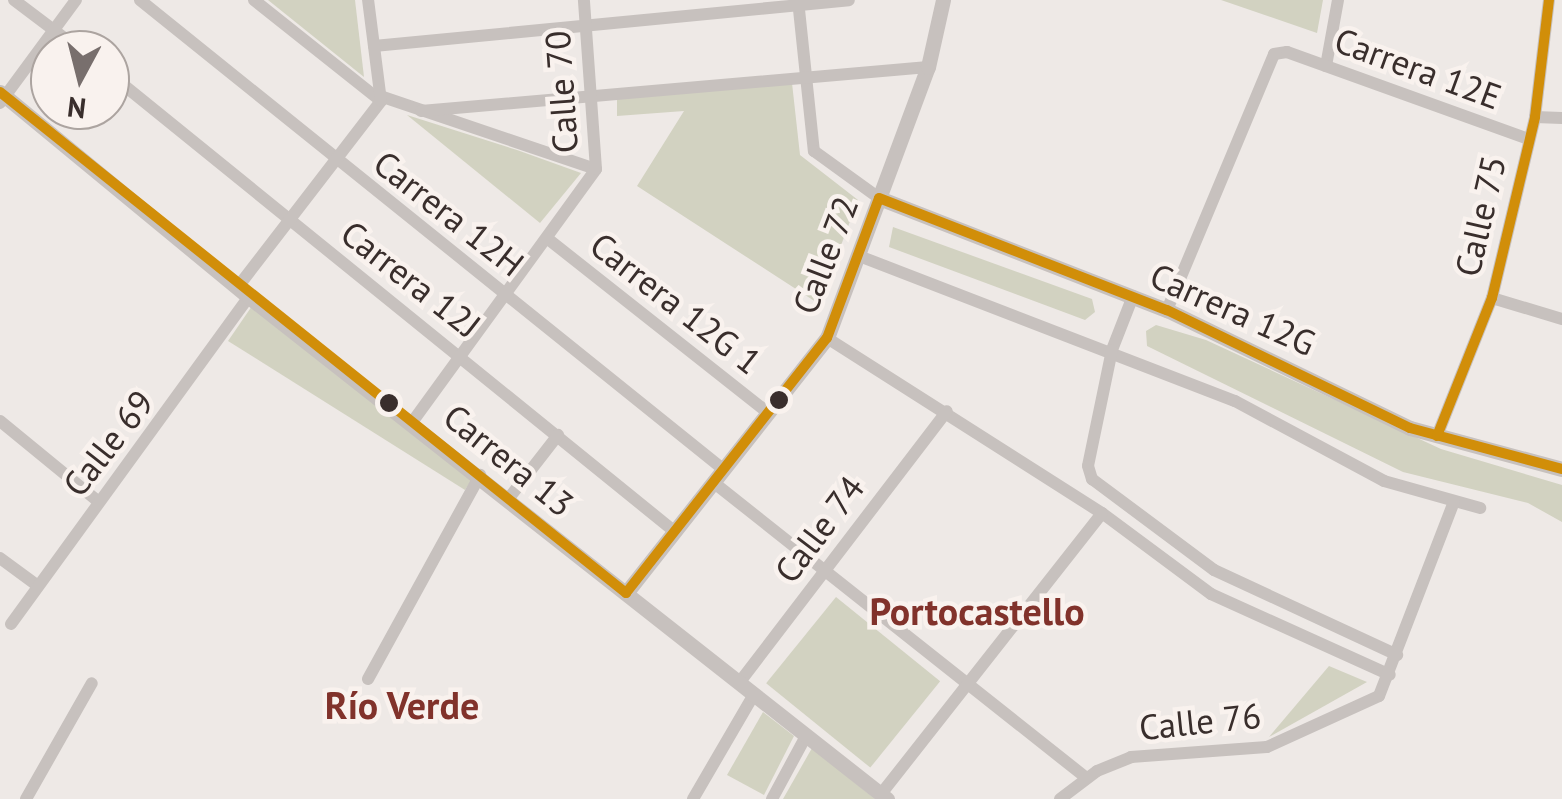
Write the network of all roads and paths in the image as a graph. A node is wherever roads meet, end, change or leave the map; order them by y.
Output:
1 (14, 0) edge
2 (76, 0) edge
3 (140, 0) edge
4 (254, 0) edge
5 (368, 0) edge
6 (584, 0) edge
7 (849, 0) edge
8 (943, 0) edge
9 (1338, 0) edge
10 (1545, 1) edge
11 (799, 2) edge
12 (586, 27) junction
13 (54, 28) junction
14 (56, 30) edge
15 (374, 46) junction
16 (928, 66) junction
17 (1326, 66) junction
18 (806, 77) junction
19 (130, 91) edge
20 (593, 95) junction
21 (2, 97) edge
22 (381, 98) junction
23 (422, 111) junction
24 (1534, 117) junction
25 (1562, 118) edge
26 (1529, 139) junction
27 (335, 161) junction
28 (596, 169) junction
29 (880, 198) junction
30 (290, 223) junction
31 (548, 239) junction
32 (858, 256) junction
33 (243, 292) junction
34 (506, 296) junction
35 (1132, 296) junction
36 (1492, 298) junction
37 (1167, 310) junction
38 (1562, 319) edge
39 (826, 338) junction
40 (1112, 350) junction
41 (460, 356) junction
42 (947, 411) junction
43 (768, 413) junction
44 (413, 420) junction
45 (0, 421) edge
46 (558, 435) junction
47 (1438, 436) junction
48 (1562, 469) edge
49 (480, 475) junction
50 (718, 476) junction
51 (509, 498) junction
52 (99, 502) junction
53 (1454, 502) junction
54 (1480, 508) dead end
55 (1102, 513) junction
56 (674, 531) junction
57 (0, 558) edge
58 (826, 570) junction
59 (38, 586) junction
60 (626, 593) junction
61 (11, 624) dead end
62 (1397, 655) junction
63 (1390, 675) junction
64 (368, 678) dead end
65 (739, 682) junction
66 (92, 683) dead end
67 (969, 683) junction
68 (754, 694) junction
69 (806, 736) junction
70 (1086, 778) junction
71 (884, 797) edge
72 (26, 799) edge
73 (693, 799) edge
74 (772, 799) edge
75 (1060, 799) edge

1 - 13 street
2 - 13 street
3 - 27 street, Carrera 12H
4 - 22 street
5 - 15 street
6 - 12 street, Calle 70
7 - 11 street
8 - 16 street, Calle 72
9 - 17 street
10 - 24 street, Calle 75
11 - 12 street
11 - 18 street
12 - 15 street
12 - 20 street, Calle 70
13 - 14 street
13 - 21 street
15 - 22 street
16 - 18 street
16 - 29 street, Calle 72
17 - 26 street, Carrera 12E
17 - 37 street, Carrera 12E
18 - 20 street
18 - 29 street
19 - 30 street, Carrera 12J
20 - 23 street
20 - 28 street, Calle 70
21 - 33 street, Carrera 13
22 - 23 street
22 - 27 street, Calle 69
23 - 28 street
24 - 25 street, Carrera 12E
24 - 26 street, Calle 75
26 - 36 street, Calle 75
27 - 30 street, Calle 69
27 - 34 street, Carrera 12H
28 - 31 street, Calle 70
29 - 32 street, Calle 72
29 - 35 street, Carrera 12G
30 - 33 street, Calle 69
30 - 41 street, Carrera 12J
31 - 34 street, Calle 70
31 - 43 street, Carrera 12G 1
32 - 39 street, Calle 72
32 - 40 street
33 - 44 street, Carrera 13
33 - 52 street, Calle 69
34 - 41 street, Calle 70
34 - 50 street, Carrera 12H
35 - 37 street, Carrera 12G
35 - 40 street
36 - 38 street
36 - 47 street, Calle 75
37 - 47 street, Carrera 12G
39 - 42 street
39 - 43 street, Calle 72
40 - 53 street
40 - 62 street
41 - 44 street, Calle 70
41 - 46 street, Carrera 12J
42 - 55 street
42 - 58 street, Calle 74
43 - 50 street, Calle 72
44 - 49 street, Carrera 13
45 - 52 street
46 - 51 street
46 - 56 street, Carrera 12J
47 - 48 street, Carrera 12G
49 - 51 street, Carrera 13
49 - 64 street
50 - 56 street, Calle 72
50 - 58 street, Carrera 12H
51 - 60 street, Carrera 13
52 - 59 street, Calle 69
53 - 54 street
53 - 62 street, Calle 76
55 - 63 street
55 - 67 street
56 - 60 street, Calle 72
57 - 59 street
58 - 65 street, Calle 74
58 - 67 street, Carrera 12H
59 - 61 street, Calle 69
60 - 65 street, Carrera 13
62 - 63 street, Calle 76
63 - 70 street, Calle 76
65 - 68 street, Carrera 13
66 - 72 street
67 - 70 street, Carrera 12H
67 - 71 street
68 - 69 street, Carrera 13
68 - 73 street
69 - 71 street, Carrera 13
69 - 74 street
70 - 75 street, Calle 76

